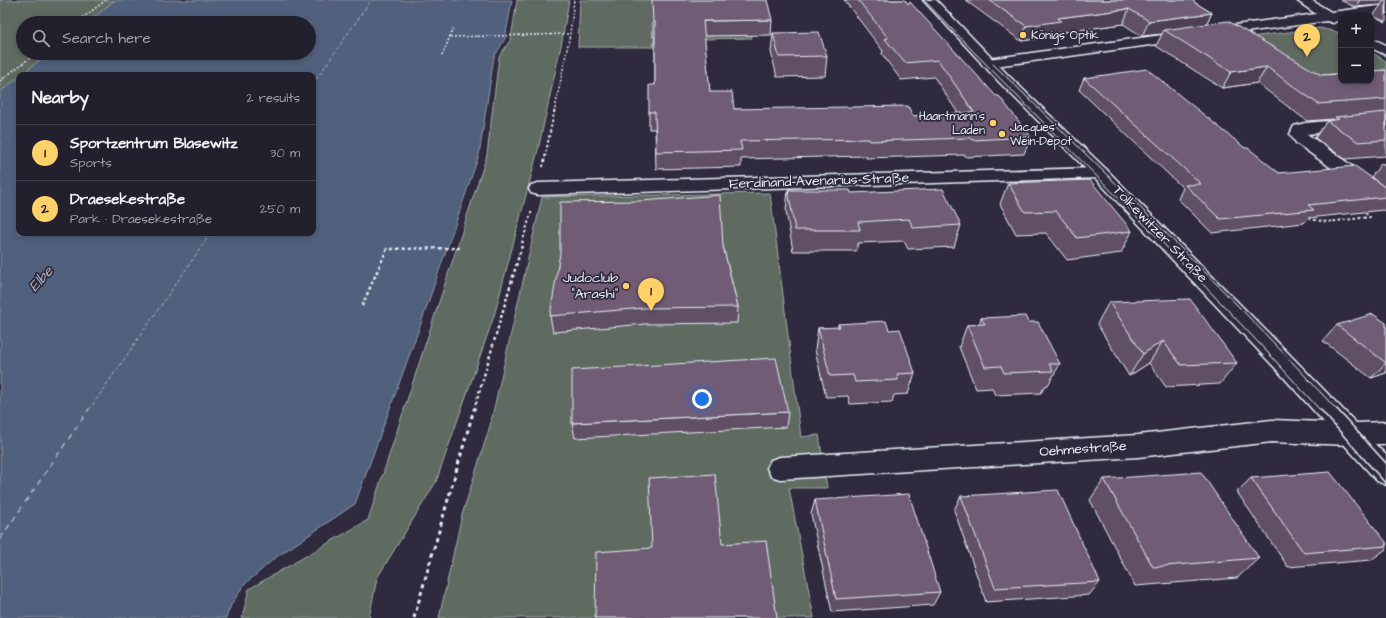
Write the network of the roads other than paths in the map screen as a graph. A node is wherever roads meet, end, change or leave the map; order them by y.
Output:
1 (929, 0) edge
2 (1302, 0) edge
3 (1386, 9) edge
4 (1370, 12) edge
5 (1338, 18) edge
6 (1374, 44) edge
7 (1386, 50) edge
8 (988, 63) junction
9 (1386, 121) edge
10 (1100, 173) junction
11 (538, 189) road end
12 (1380, 195) edge
13 (1386, 432) edge
14 (1350, 434) junction
15 (780, 468) dead end
16 (1386, 474) edge

1 - 8 street, Tolkewitzer Straße
2 - 5 street
3 - 4 street
5 - 8 street
6 - 7 street
8 - 10 street, Tolkewitzer Straße
9 - 12 street
10 - 11 street, Ferdinand-Avenarius-Straße
10 - 14 street, Tolkewitzer Straße
13 - 14 street, Oehmestraße
14 - 15 street, Oehmestraße
14 - 16 street, Tolkewitzer Straße

